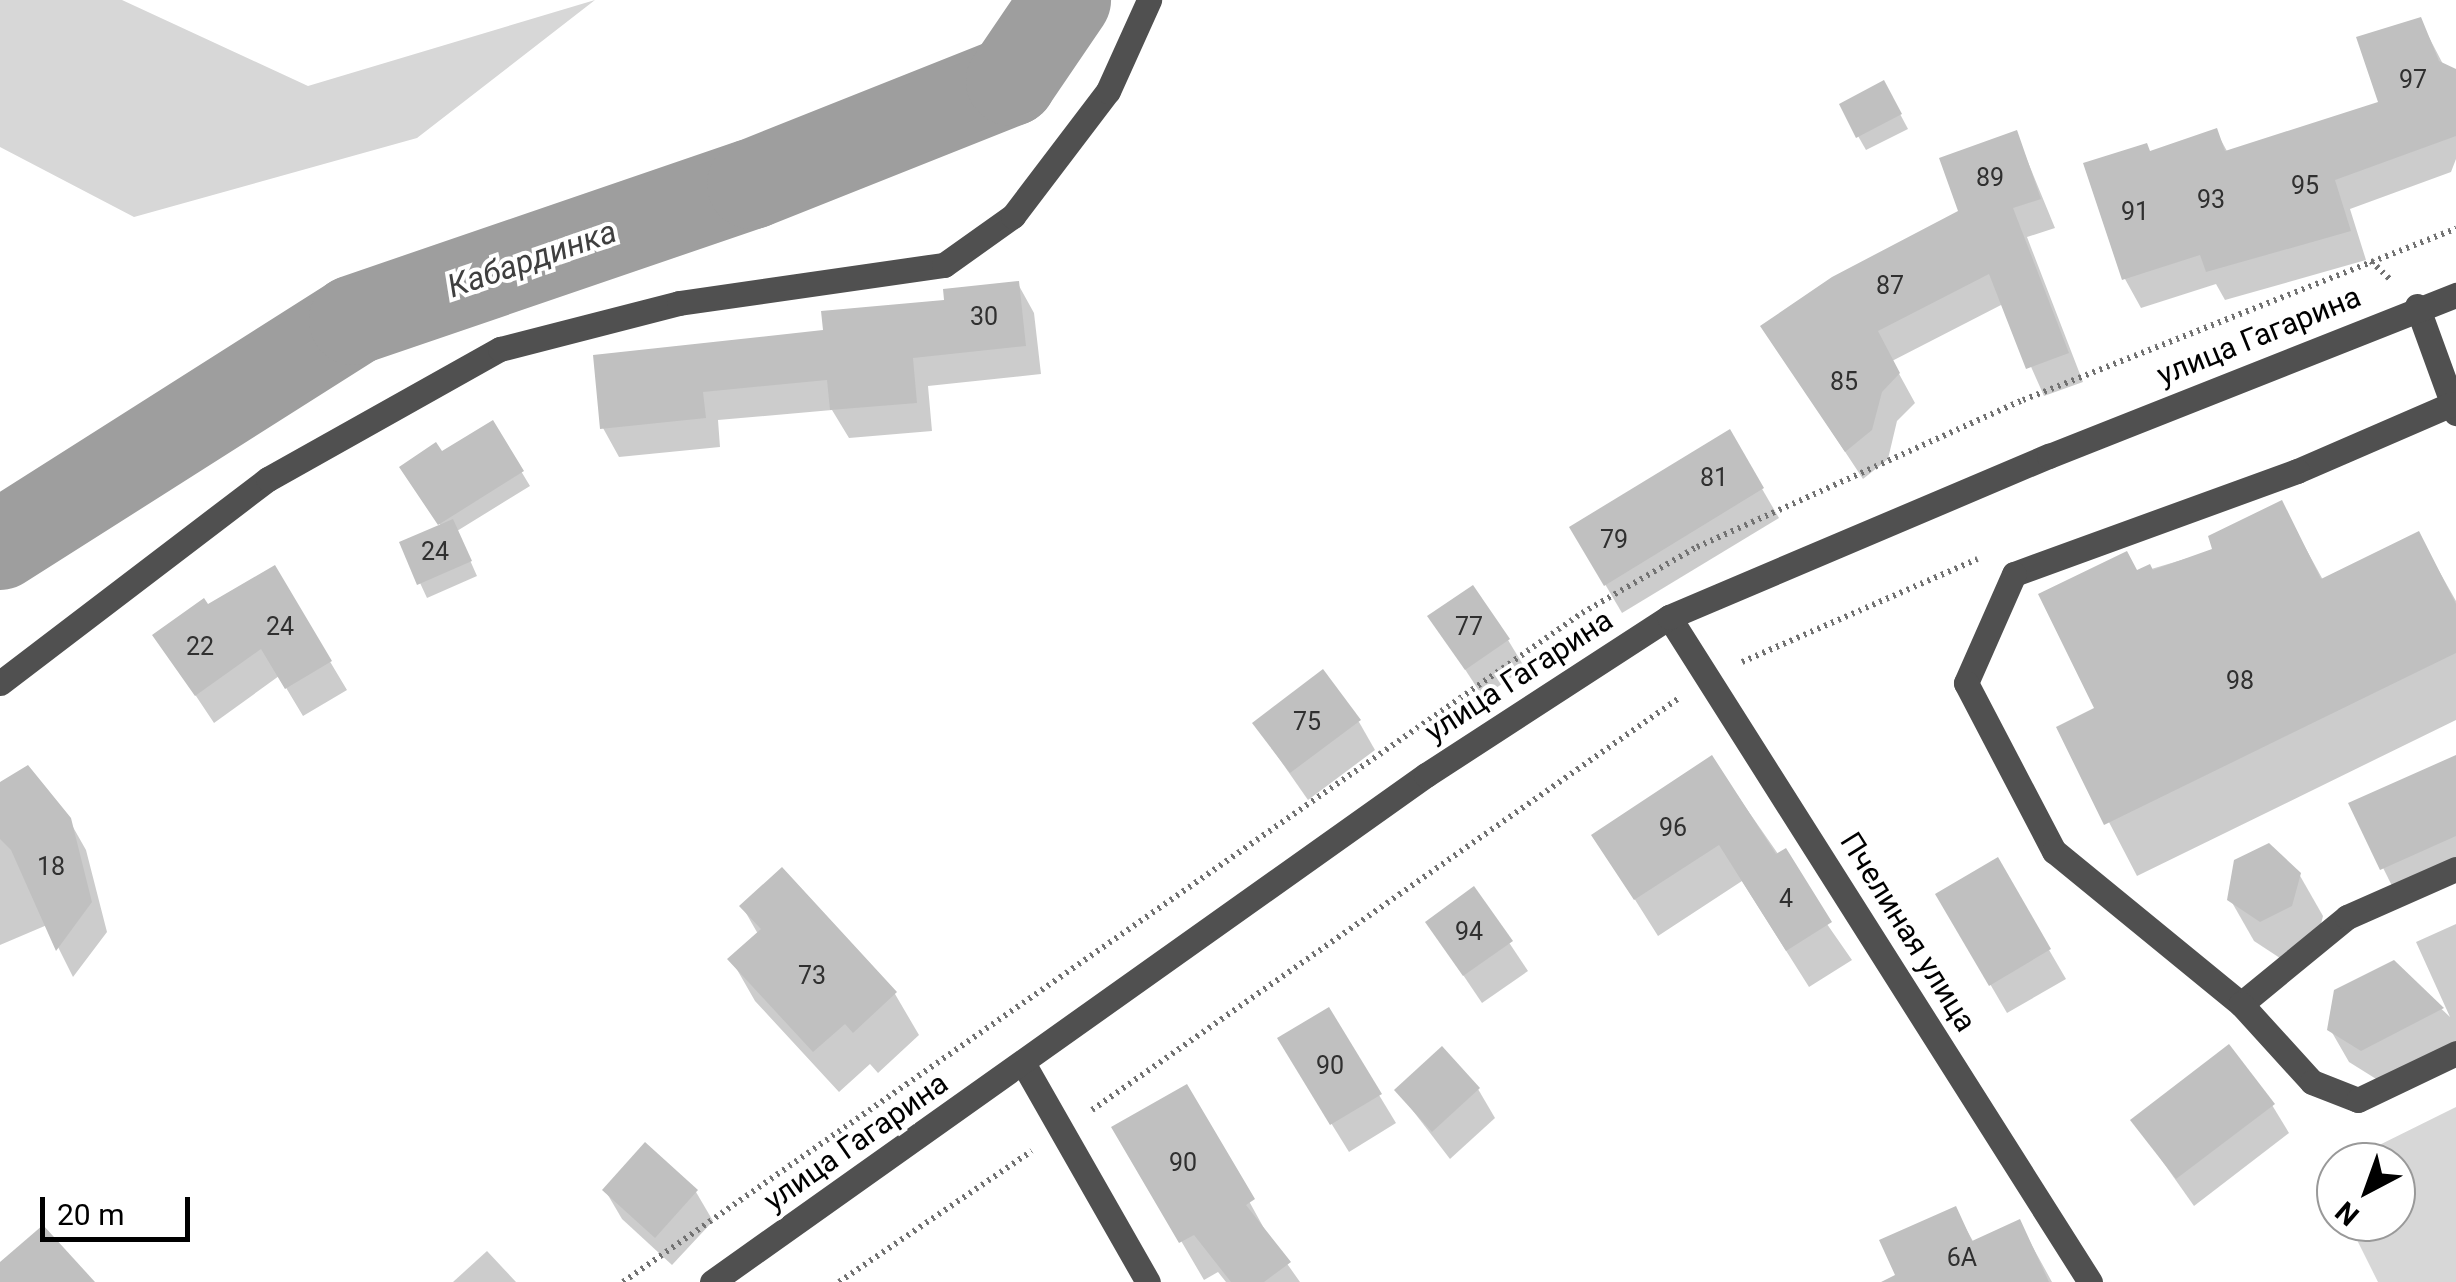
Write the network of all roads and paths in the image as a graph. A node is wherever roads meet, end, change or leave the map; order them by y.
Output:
1 (1149, 0) edge
2 (2456, 295) edge
3 (2417, 306) junction
4 (2454, 409) edge
5 (1990, 554) dead end
6 (1669, 617) junction
7 (1708, 678) junction
8 (0, 683) edge
9 (2456, 869) edge
10 (2241, 1004) junction
11 (2456, 1052) edge
12 (1024, 1063) junction
13 (1063, 1130) junction
14 (712, 1282) edge
15 (839, 1282) edge
16 (1148, 1282) edge
17 (2090, 1282) edge

1 - 8 street
2 - 3 street, улица Гагарина
3 - 4 street
3 - 6 street, улица Гагарина
4 - 10 street
5 - 7 path
6 - 7 street, Пчелиная улица
6 - 12 street, улица Гагарина
7 - 13 path
7 - 17 street, Пчелиная улица
9 - 10 street
10 - 11 street
12 - 13 street
12 - 14 street, улица Гагарина
13 - 15 path
13 - 16 street

